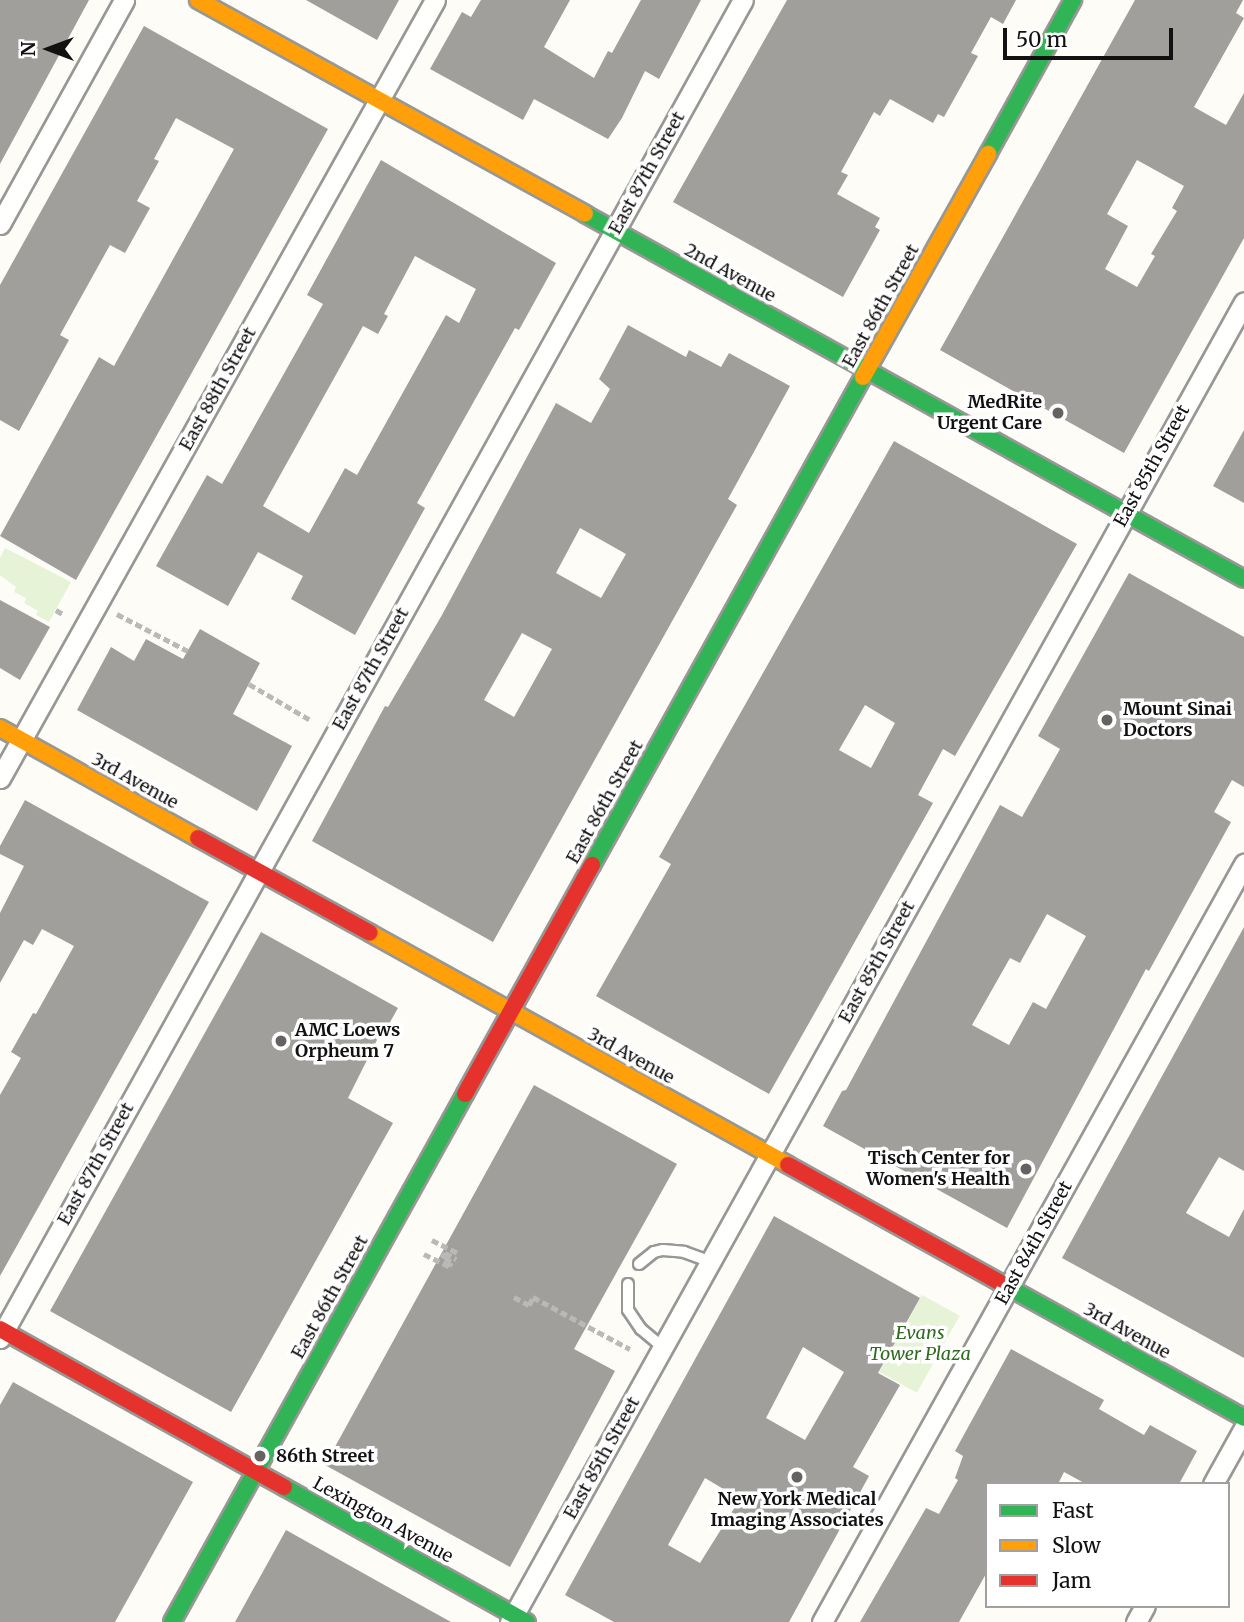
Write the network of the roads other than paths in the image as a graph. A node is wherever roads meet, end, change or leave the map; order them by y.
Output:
1 (124, 0) edge
2 (198, 0) edge
3 (435, 0) edge
4 (743, 0) edge
5 (1073, 0) edge
6 (380, 100) junction
7 (0, 224) edge
8 (615, 230) junction
9 (1244, 302) edge
10 (866, 371) junction
11 (1126, 514) junction
12 (1244, 579) edge
13 (0, 728) edge
14 (21, 740) junction
15 (0, 778) edge
16 (1244, 864) edge
17 (259, 872) junction
18 (511, 1011) junction
19 (770, 1154) junction
20 (712, 1262) junction
21 (639, 1264) dead end
22 (628, 1284) dead end
23 (1009, 1288) junction
24 (1, 1333) edge
25 (664, 1348) junction
26 (1244, 1418) edge
27 (1244, 1428) edge
28 (255, 1471) junction
29 (1214, 1482) edge
30 (517, 1620) edge
31 (172, 1622) edge
32 (822, 1622) edge

1 - 7 street
2 - 6 main road, 2nd Avenue
3 - 6 street, East 88th Street
4 - 8 street, East 87th Street
5 - 10 main road, East 86th Street
6 - 8 main road, 2nd Avenue
6 - 14 street, East 88th Street
8 - 10 main road, 2nd Avenue
8 - 17 street, East 87th Street
9 - 11 street, East 85th Street
10 - 11 main road, 2nd Avenue
10 - 18 main road, East 86th Street
11 - 12 main road, 2nd Avenue
11 - 19 street, East 85th Street
13 - 14 main road, 3rd Avenue
14 - 15 street, East 88th Street
14 - 17 main road, 3rd Avenue
16 - 23 street, East 84th Street
17 - 18 main road, 3rd Avenue
17 - 24 street, East 87th Street
18 - 19 main road, 3rd Avenue
18 - 28 main road, East 86th Street
19 - 20 street, East 85th Street
19 - 23 main road, 3rd Avenue
20 - 21 lane
20 - 25 street, East 85th Street
22 - 25 lane
23 - 26 main road, 3rd Avenue
23 - 32 street, East 84th Street
24 - 28 main road, Lexington Avenue
25 - 30 street, East 85th Street
27 - 29 street
28 - 30 main road, Lexington Avenue
28 - 31 main road, East 86th Street

